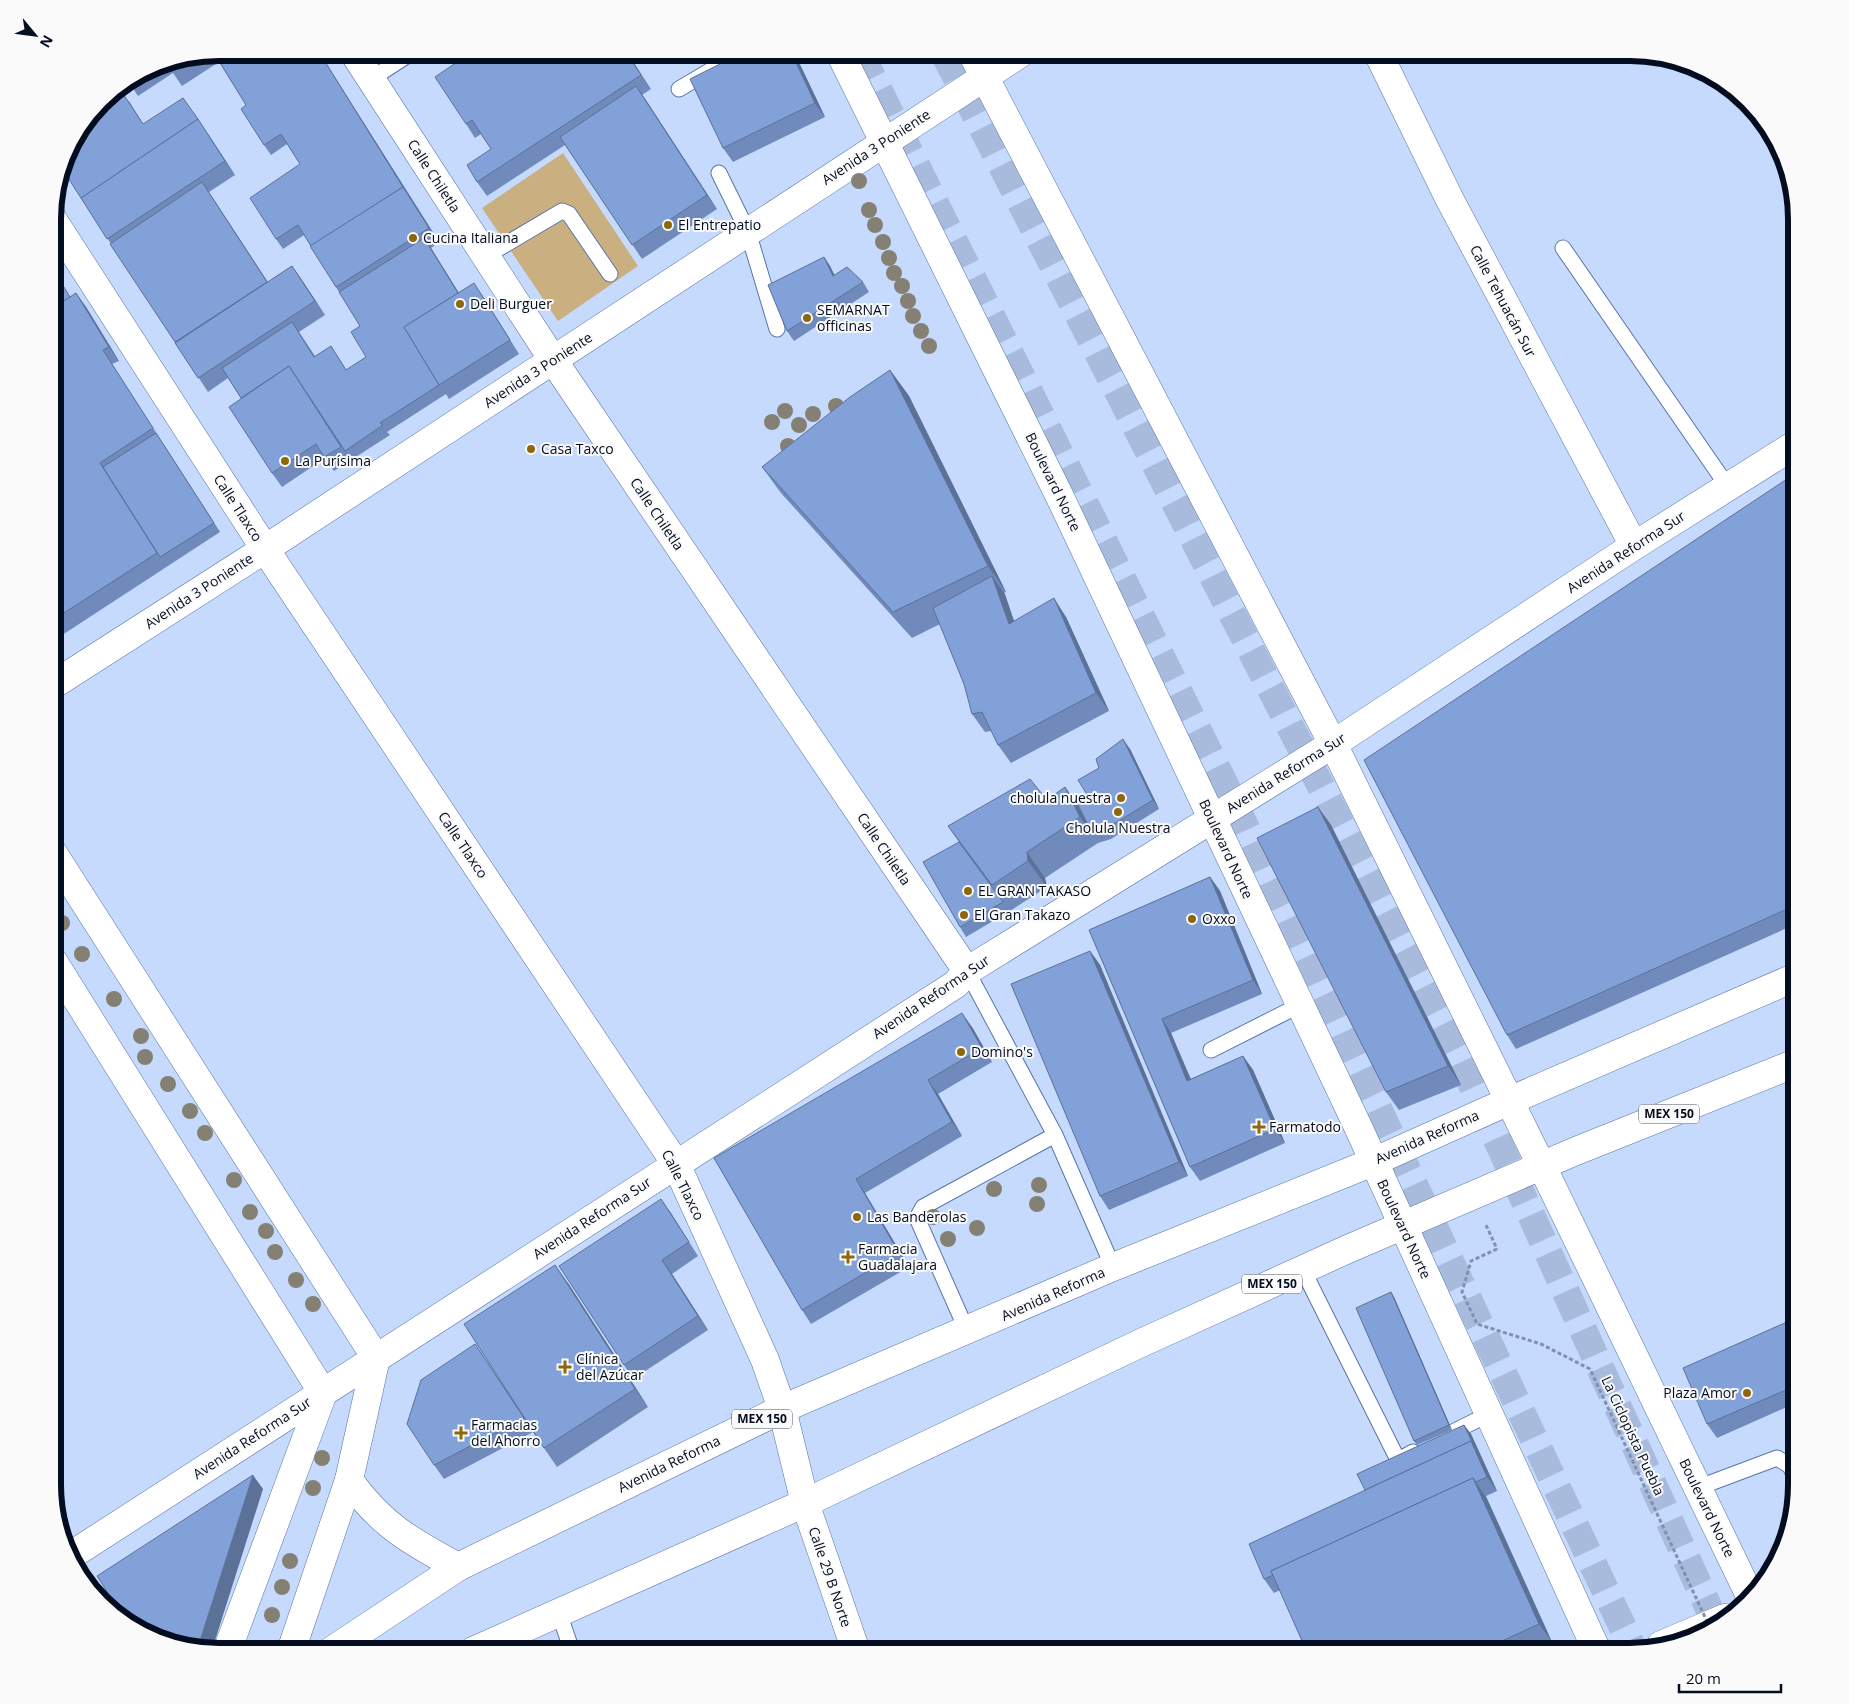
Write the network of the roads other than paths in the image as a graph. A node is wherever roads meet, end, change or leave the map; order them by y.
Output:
1 (977, 61) edge
2 (1006, 61) edge
3 (1382, 61) edge
4 (360, 62) edge
5 (396, 62) edge
6 (724, 62) edge
7 (845, 62) edge
8 (984, 76) junction
9 (371, 79) junction
10 (679, 89) dead end
11 (885, 140) junction
12 (719, 173) dead end
13 (748, 232) junction
14 (62, 234) edge
15 (1562, 248) dead end
16 (486, 256) junction
17 (610, 274) dead end
18 (777, 329) edge
19 (553, 360) junction
20 (1787, 450) edge
21 (1728, 487) junction
22 (1634, 546) junction
23 (265, 549) junction
24 (62, 679) edge
25 (1333, 744) junction
26 (1212, 820) junction
27 (62, 868) edge
28 (967, 971) junction
29 (62, 975) edge
30 (1788, 981) edge
31 (1300, 1004) junction
32 (1211, 1050) dead end
33 (1788, 1066) edge
34 (1509, 1100) junction
35 (1055, 1135) junction
36 (1374, 1162) junction
37 (676, 1164) junction
38 (1542, 1166) junction
39 (1403, 1227) junction
40 (1113, 1267) junction
41 (1303, 1270) junction
42 (967, 1331) junction
43 (376, 1358) junction
44 (323, 1393) junction
45 (782, 1409) junction
46 (1489, 1414) junction
47 (1788, 1465) edge
48 (349, 1480) junction
49 (1697, 1488) junction
50 (805, 1503) junction
51 (76, 1552) edge
52 (458, 1566) junction
53 (1747, 1590) edge
54 (559, 1613) junction
55 (230, 1643) edge
56 (294, 1643) edge
57 (344, 1643) edge
58 (493, 1643) edge
59 (569, 1643) edge
60 (853, 1643) edge
61 (1593, 1643) edge

1 - 8 street, Boulevard Norte
2 - 8 street, Avenida 3 Poniente
3 - 22 street, Calle Tehuacán Sur
4 - 9 street, Calle Chiletla
5 - 9 lane
6 - 10 lane
7 - 11 street, Boulevard Norte
8 - 11 street, Avenida 3 Poniente
8 - 25 street, Boulevard Norte
9 - 16 street, Calle Chiletla
11 - 13 street, Avenida 3 Poniente
11 - 26 street, Boulevard Norte
12 - 13 lane
13 - 18 lane
13 - 19 street, Avenida 3 Poniente
14 - 23 street, Calle Tlaxco
15 - 21 lane
16 - 17 lane
16 - 19 street, Calle Chiletla
19 - 23 street, Avenida 3 Poniente
19 - 28 street, Calle Chiletla
20 - 21 street, Avenida Reforma Sur
21 - 22 street, Avenida Reforma Sur
22 - 25 street, Avenida Reforma Sur
23 - 24 street, Avenida 3 Poniente
23 - 37 street, Calle Tlaxco
25 - 26 street, Avenida Reforma Sur
25 - 34 street, Boulevard Norte
26 - 28 street, Avenida Reforma Sur
26 - 31 street, Boulevard Norte
27 - 43 street
28 - 35 lane
28 - 37 street, Avenida Reforma Sur
29 - 44 street
30 - 34 street, Avenida Reforma / MEX 150
31 - 32 lane
31 - 36 street, Boulevard Norte
33 - 38 street, MEX 150
34 - 36 street, Avenida Reforma / MEX 150
34 - 38 street, Boulevard Norte
35 - 40 lane
35 - 42 lane
36 - 39 street, Boulevard Norte
36 - 40 street, Avenida Reforma / MEX 150
37 - 43 street, Avenida Reforma Sur
37 - 45 street, Calle Tlaxco
38 - 39 street, MEX 150
38 - 49 street, Boulevard Norte
39 - 41 street, MEX 150
39 - 46 street, Boulevard Norte
40 - 42 street, Avenida Reforma / MEX 150
41 - 46 lane
41 - 50 street, MEX 150
42 - 45 street, Avenida Reforma / MEX 150
43 - 44 street, Avenida Reforma Sur
43 - 48 street
44 - 51 street, Avenida Reforma Sur
44 - 55 street
45 - 50 street, Calle Tlaxco
45 - 52 street, Avenida Reforma / MEX 150
46 - 61 street, Boulevard Norte
47 - 49 lane
48 - 52 street
48 - 56 street
49 - 53 street, Boulevard Norte
50 - 54 street, MEX 150
50 - 60 street, Calle 29 B Norte
52 - 57 street, Avenida Reforma / MEX 150
54 - 58 street, MEX 150
54 - 59 lane

